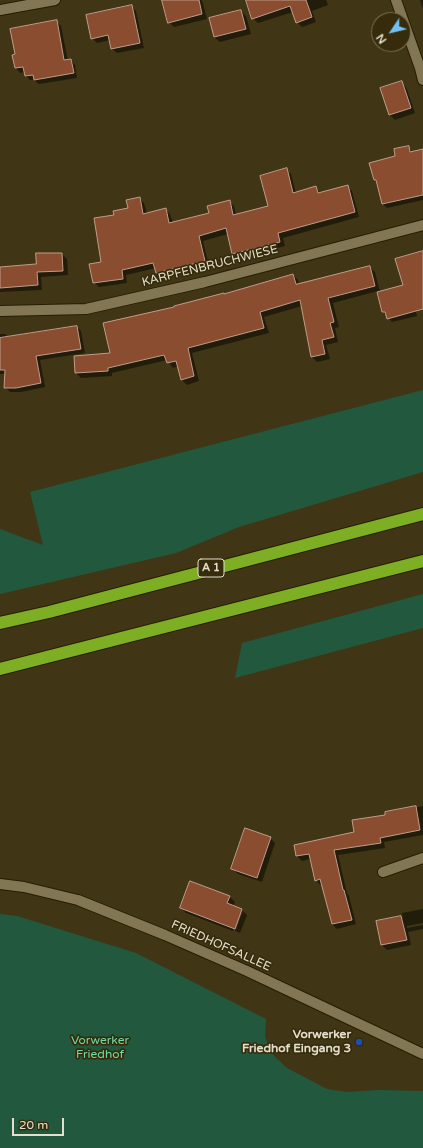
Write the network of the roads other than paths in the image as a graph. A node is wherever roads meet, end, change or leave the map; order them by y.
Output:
1 (55, 0) edge
2 (396, 0) edge
3 (0, 10) edge
4 (423, 80) edge
5 (423, 225) edge
6 (0, 311) edge
7 (423, 514) edge
8 (423, 562) edge
9 (0, 623) edge
10 (0, 669) edge
11 (423, 858) edge
12 (383, 872) dead end
13 (0, 884) edge
14 (423, 1054) edge

1 - 3 street
2 - 4 street
5 - 6 street, KARPFENBRUCHWIESE
7 - 9 highway, A 1
8 - 10 highway
11 - 12 street
13 - 14 street, FRIEDHOFSALLEE

